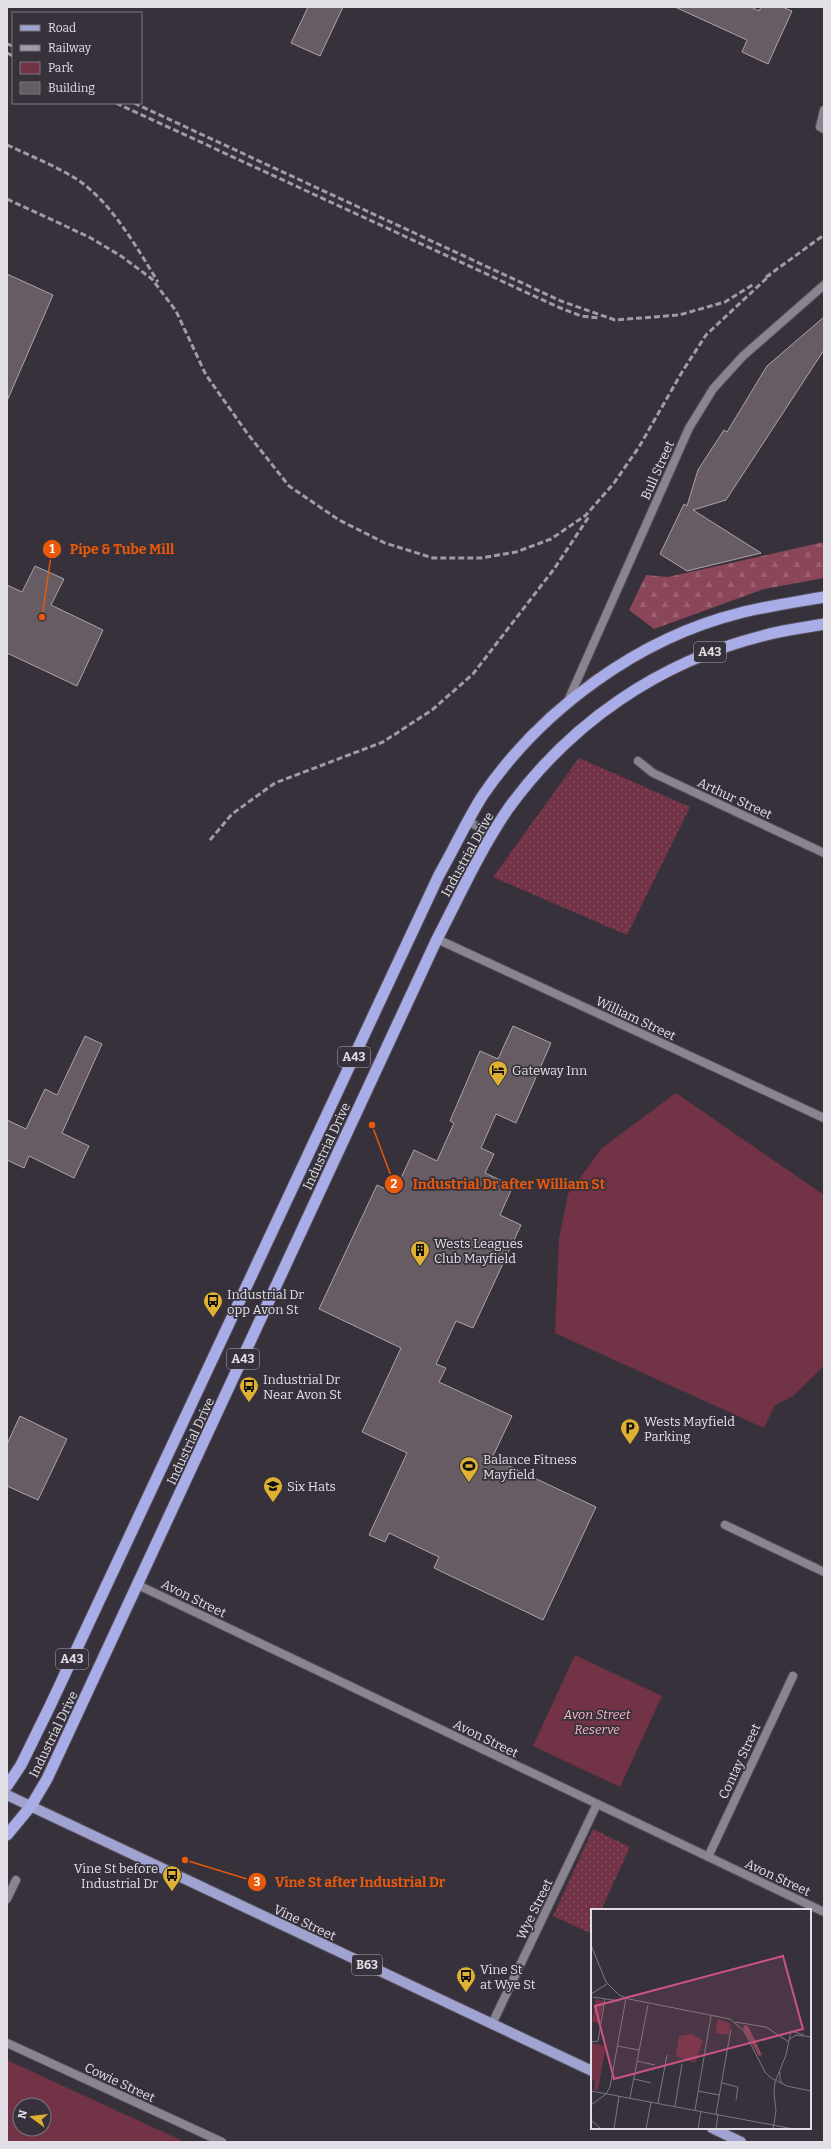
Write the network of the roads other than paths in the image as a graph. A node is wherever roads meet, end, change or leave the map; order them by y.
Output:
1 (824, 110) edge
2 (822, 128) edge
3 (824, 285) edge
4 (824, 597) edge
5 (824, 624) edge
6 (566, 704) junction
7 (638, 761) dead end
8 (469, 822) junction
9 (493, 834) junction
10 (824, 853) edge
11 (438, 939) junction
12 (824, 1118) edge
13 (725, 1525) dead end
14 (824, 1572) edge
15 (138, 1585) junction
16 (793, 1676) dead end
17 (7, 1786) edge
18 (7, 1795) edge
19 (598, 1804) junction
20 (31, 1806) junction
21 (7, 1835) edge
22 (708, 1857) junction
23 (16, 1880) dead end
24 (7, 1899) edge
25 (824, 1912) edge
26 (492, 2024) junction
27 (7, 2043) edge
28 (591, 2072) edge
29 (714, 2129) edge
30 (218, 2141) edge
31 (741, 2142) edge

1 - 2 street
3 - 6 street, Bull Street
4 - 6 highway, Industrial Drive / A43
5 - 9 highway, Industrial Drive / A43
6 - 8 highway, Industrial Drive / A43
7 - 10 street, Arthur Street
8 - 9 street
8 - 17 highway, Industrial Drive / A43
9 - 11 highway, Industrial Drive / A43
11 - 12 street, William Street
11 - 15 highway, Industrial Drive / A43
13 - 14 street
15 - 19 street, Avon Street
15 - 20 highway, Industrial Drive / A43
16 - 22 street, Contay Street
18 - 20 main road, Vine Street / B63
19 - 22 street, Avon Street
19 - 26 street, Wye Street
20 - 21 highway, Industrial Drive / A43
20 - 26 main road, Vine Street / B63
22 - 25 street, Avon Street
23 - 24 street
26 - 28 main road, Vine Street / B63
27 - 30 street, Cowie Street
29 - 31 main road

